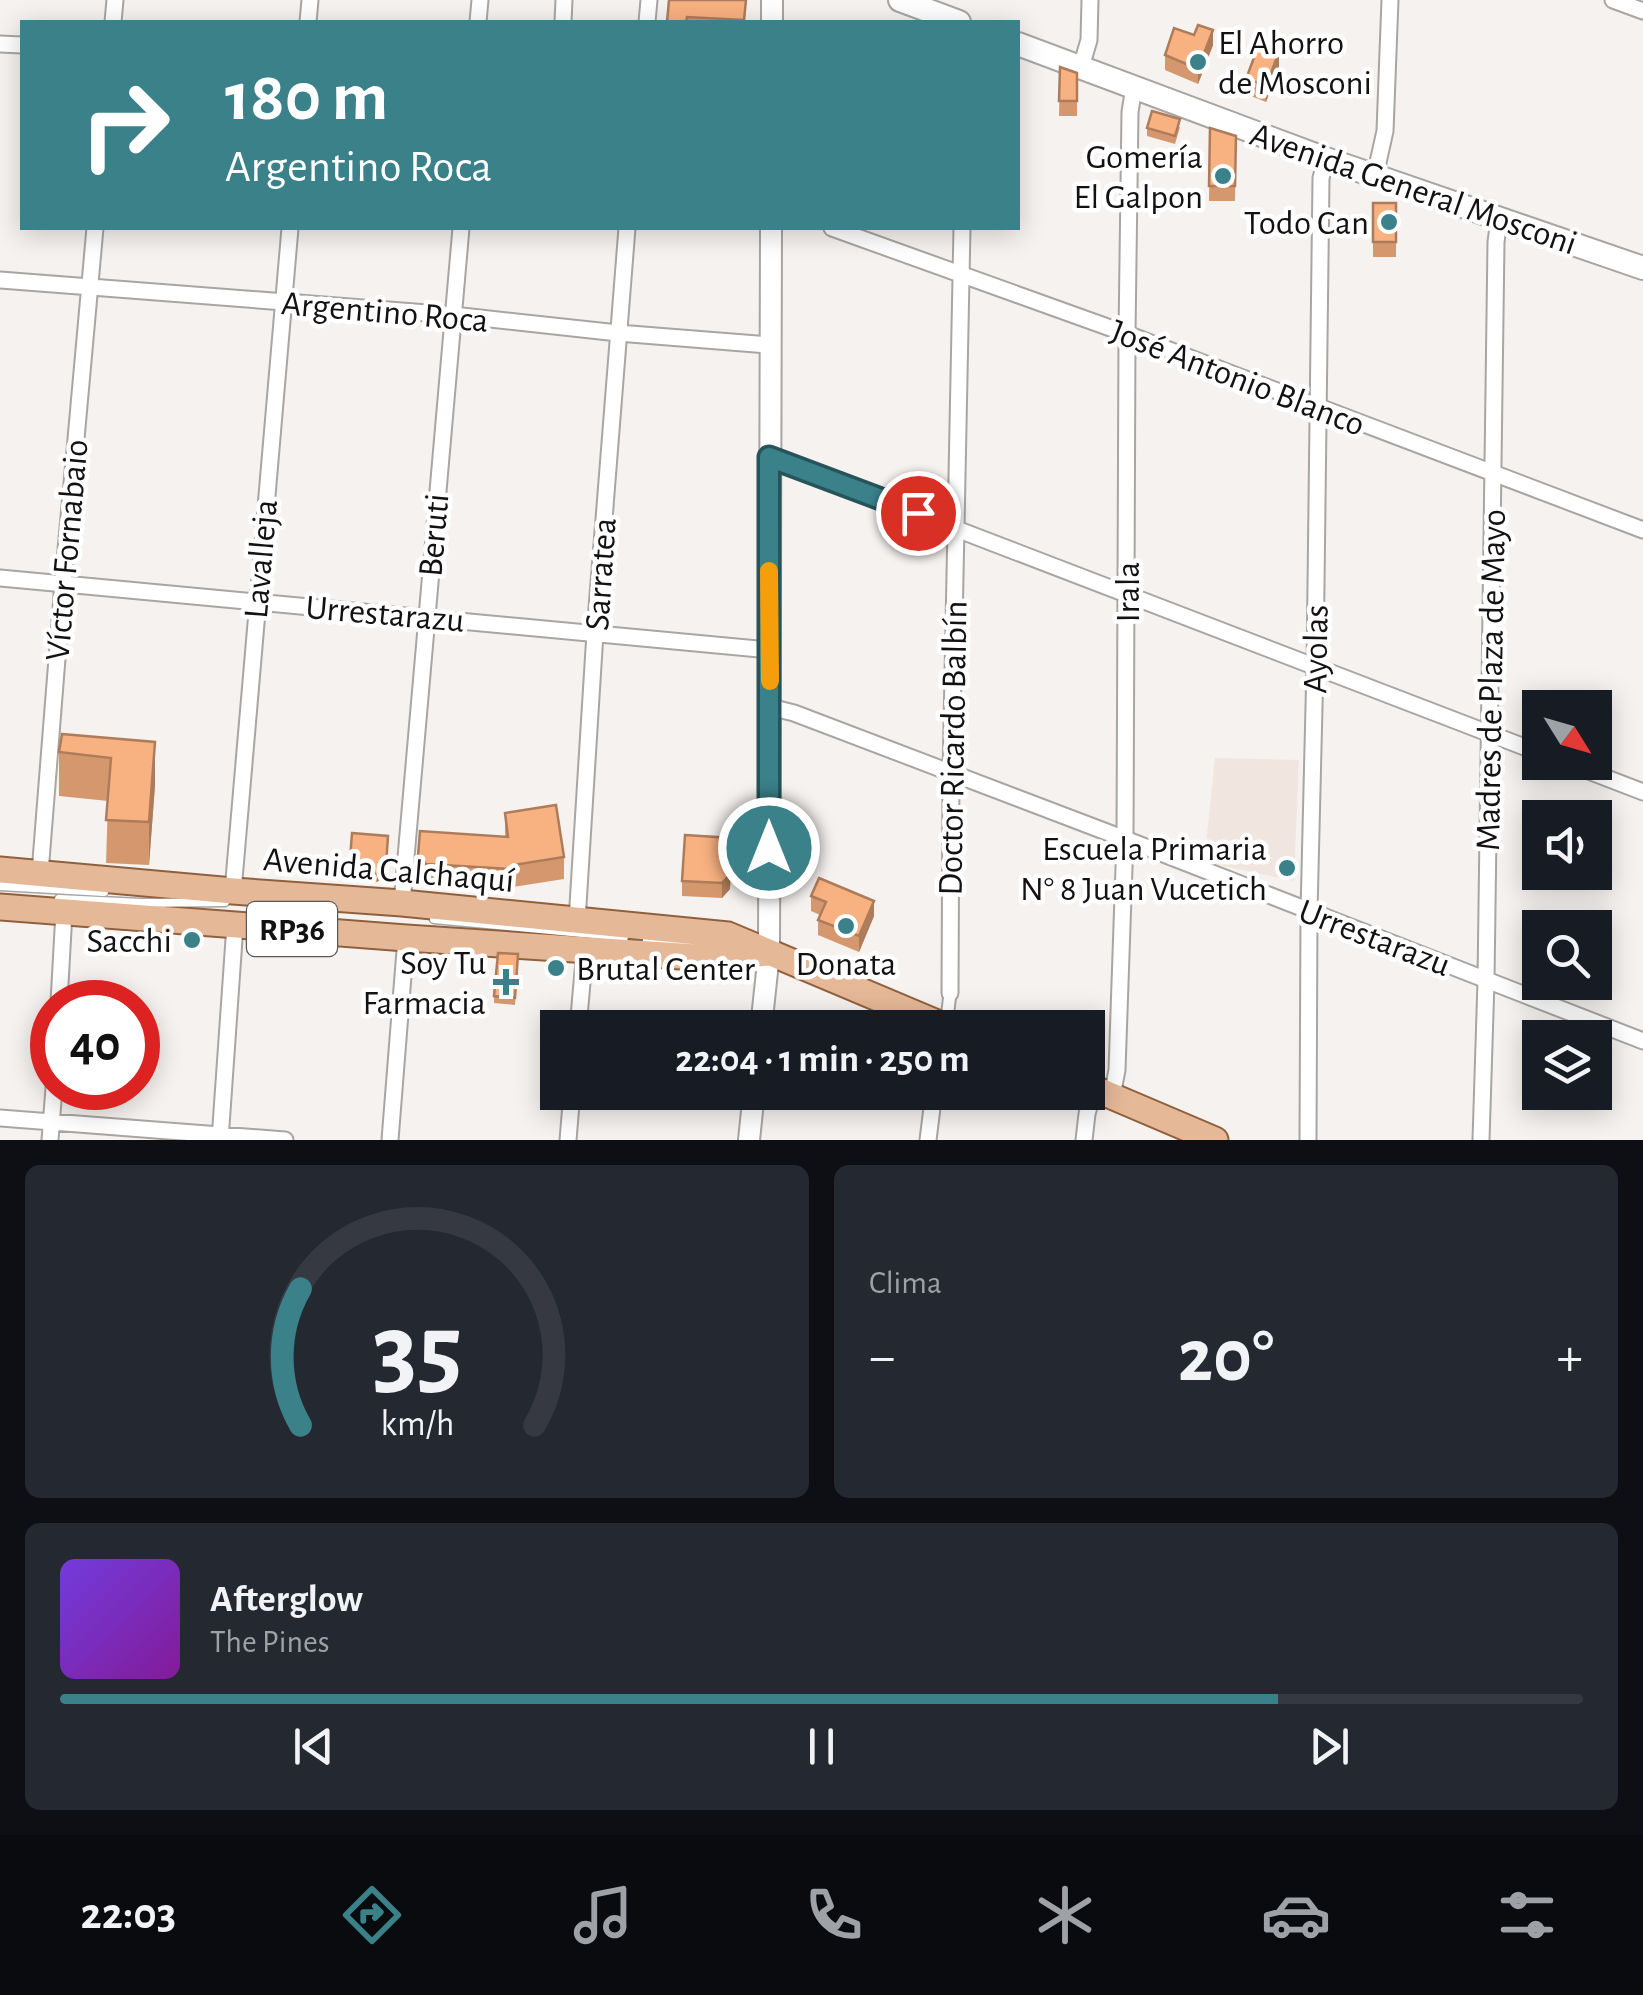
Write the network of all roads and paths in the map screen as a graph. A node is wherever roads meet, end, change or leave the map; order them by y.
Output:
1 (900, 0) edge
2 (1090, 0) edge
3 (1390, 0) edge
4 (1613, 0) edge
5 (1643, 11) edge
6 (954, 20) edge
7 (1020, 45) edge
8 (1081, 67) junction
9 (1134, 87) junction
10 (1326, 159) junction
11 (1375, 176) junction
12 (1500, 220) junction
13 (95, 230) edge
14 (290, 230) edge
15 (461, 230) edge
16 (627, 230) edge
17 (771, 230) edge
18 (838, 230) edge
19 (962, 230) edge
20 (1643, 268) edge
21 (961, 274) junction
22 (0, 280) edge
23 (90, 286) junction
24 (284, 302) junction
25 (453, 315) junction
26 (618, 333) junction
27 (1127, 334) junction
28 (770, 345) junction
29 (1318, 408) junction
30 (769, 457) junction
31 (1492, 474) junction
32 (955, 526) junction
33 (1643, 530) edge
34 (0, 578) edge
35 (63, 584) junction
36 (1127, 595) junction
37 (256, 602) junction
38 (426, 617) junction
39 (595, 632) junction
40 (769, 650) junction
41 (1315, 666) junction
42 (770, 706) junction
43 (1489, 734) junction
44 (1522, 746) edge
45 (951, 774) junction
46 (1612, 780) edge
47 (1643, 792) edge
48 (1126, 839) junction
49 (0, 870) edge
50 (40, 873) junction
51 (0, 886) edge
52 (0, 896) edge
53 (279, 904) dead end
54 (235, 905) junction
55 (0, 907) edge
56 (64, 912) junction
57 (1309, 912) junction
58 (410, 920) junction
59 (577, 921) junction
60 (584, 949) junction
61 (769, 953) junction
62 (59, 980) edge
63 (1486, 981) junction
64 (950, 993) joint
65 (579, 1010) edge
66 (763, 1010) edge
67 (908, 1010) edge
68 (948, 1010) edge
69 (1643, 1041) edge
70 (1105, 1083) edge
71 (1105, 1093) edge
72 (53, 1110) edge
73 (570, 1110) edge
74 (752, 1110) edge
75 (932, 1110) edge
76 (1089, 1110) edge
77 (0, 1118) edge
78 (52, 1121) junction
79 (220, 1137) edge
80 (50, 1140) edge
81 (285, 1140) edge
82 (390, 1140) edge
83 (568, 1140) edge
84 (749, 1140) edge
85 (928, 1140) edge
86 (1084, 1140) edge
87 (1215, 1140) edge
88 (1308, 1140) edge
89 (1481, 1140) edge

1 - 6 main road
2 - 8 street
3 - 11 street
4 - 5 street
7 - 8 main road, Avenida General Mosconi
8 - 9 main road, Avenida General Mosconi
9 - 10 main road, Avenida General Mosconi
9 - 27 street, Irala
10 - 11 main road, Avenida General Mosconi
10 - 29 street, Ayolas
11 - 12 main road, Avenida General Mosconi
12 - 20 main road, Avenida General Mosconi
12 - 31 street, Madres de Plaza de Mayo
13 - 23 street, Víctor Fornabaio
14 - 24 street, Lavalleja
15 - 25 street, Beruti
16 - 26 street, Sarratea
17 - 28 street
18 - 21 street, José Antonio Blanco
19 - 21 street, Doctor Ricardo Balbín
21 - 27 street, José Antonio Blanco
21 - 32 street, Doctor Ricardo Balbín
22 - 23 street, Argentino Roca
23 - 24 street, Argentino Roca
23 - 35 street, Víctor Fornabaio
24 - 25 street, Argentino Roca
24 - 37 street, Lavalleja
25 - 26 street, Argentino Roca
25 - 38 street, Beruti
26 - 28 street, Argentino Roca
26 - 39 street, Sarratea
27 - 29 street, José Antonio Blanco
27 - 36 street, Irala
28 - 30 street
29 - 31 street, José Antonio Blanco
29 - 41 street, Ayolas
30 - 32 street
30 - 40 street
31 - 33 street, José Antonio Blanco
31 - 43 street, Madres de Plaza de Mayo
32 - 36 street
32 - 45 street, Doctor Ricardo Balbín
34 - 35 street, Urrestarazu
35 - 37 street, Urrestarazu
35 - 50 street, Víctor Fornabaio
36 - 41 street
36 - 48 street, Irala
37 - 38 street, Urrestarazu
37 - 54 street, Lavalleja
38 - 39 street, Urrestarazu
38 - 58 street, Beruti
39 - 40 street, Urrestarazu
39 - 59 street, Sarratea
40 - 42 street
41 - 43 street
41 - 57 street, Ayolas
42 - 45 street, Urrestarazu
42 - 61 street
43 - 44 street
43 - 63 street, Madres de Plaza de Mayo
45 - 48 street, Urrestarazu
45 - 64 street, Doctor Ricardo Balbín
46 - 47 street
48 - 57 street, Urrestarazu
48 - 70 street, Irala
49 - 50 main road, Avenida Calchaquí / RP36
50 - 54 main road, Avenida Calchaquí / RP36
51 - 54 lane
52 - 54 lane
53 - 54 lane
54 - 56 main road, Avenida Calchaquí / RP36
54 - 58 main road, Avenida Calchaquí / RP36
54 - 58 main road, Avenida Calchaquí / RP36
54 - 79 street, Lavalleja
55 - 56 main road, Avenida Calchaquí / RP36
56 - 62 street
57 - 63 street, Urrestarazu
57 - 88 street, Ayolas
58 - 59 main road, Avenida Calchaquí / RP36
58 - 60 main road, Avenida Calchaquí / RP36
58 - 61 lane
58 - 82 street, Beruti
59 - 61 main road, Avenida Calchaquí / RP36
60 - 61 main road, Avenida Calchaquí / RP36
60 - 65 street
61 - 66 street
61 - 67 main road, Avenida Calchaquí / RP36
63 - 69 street, Urrestarazu
63 - 89 street, Madres de Plaza de Mayo
64 - 68 street, Doctor Ricardo Balbín
71 - 87 main road
72 - 78 street
73 - 83 street
74 - 84 street
75 - 85 street
76 - 86 street, Irala
77 - 78 street
78 - 79 street
78 - 80 street
79 - 81 street

